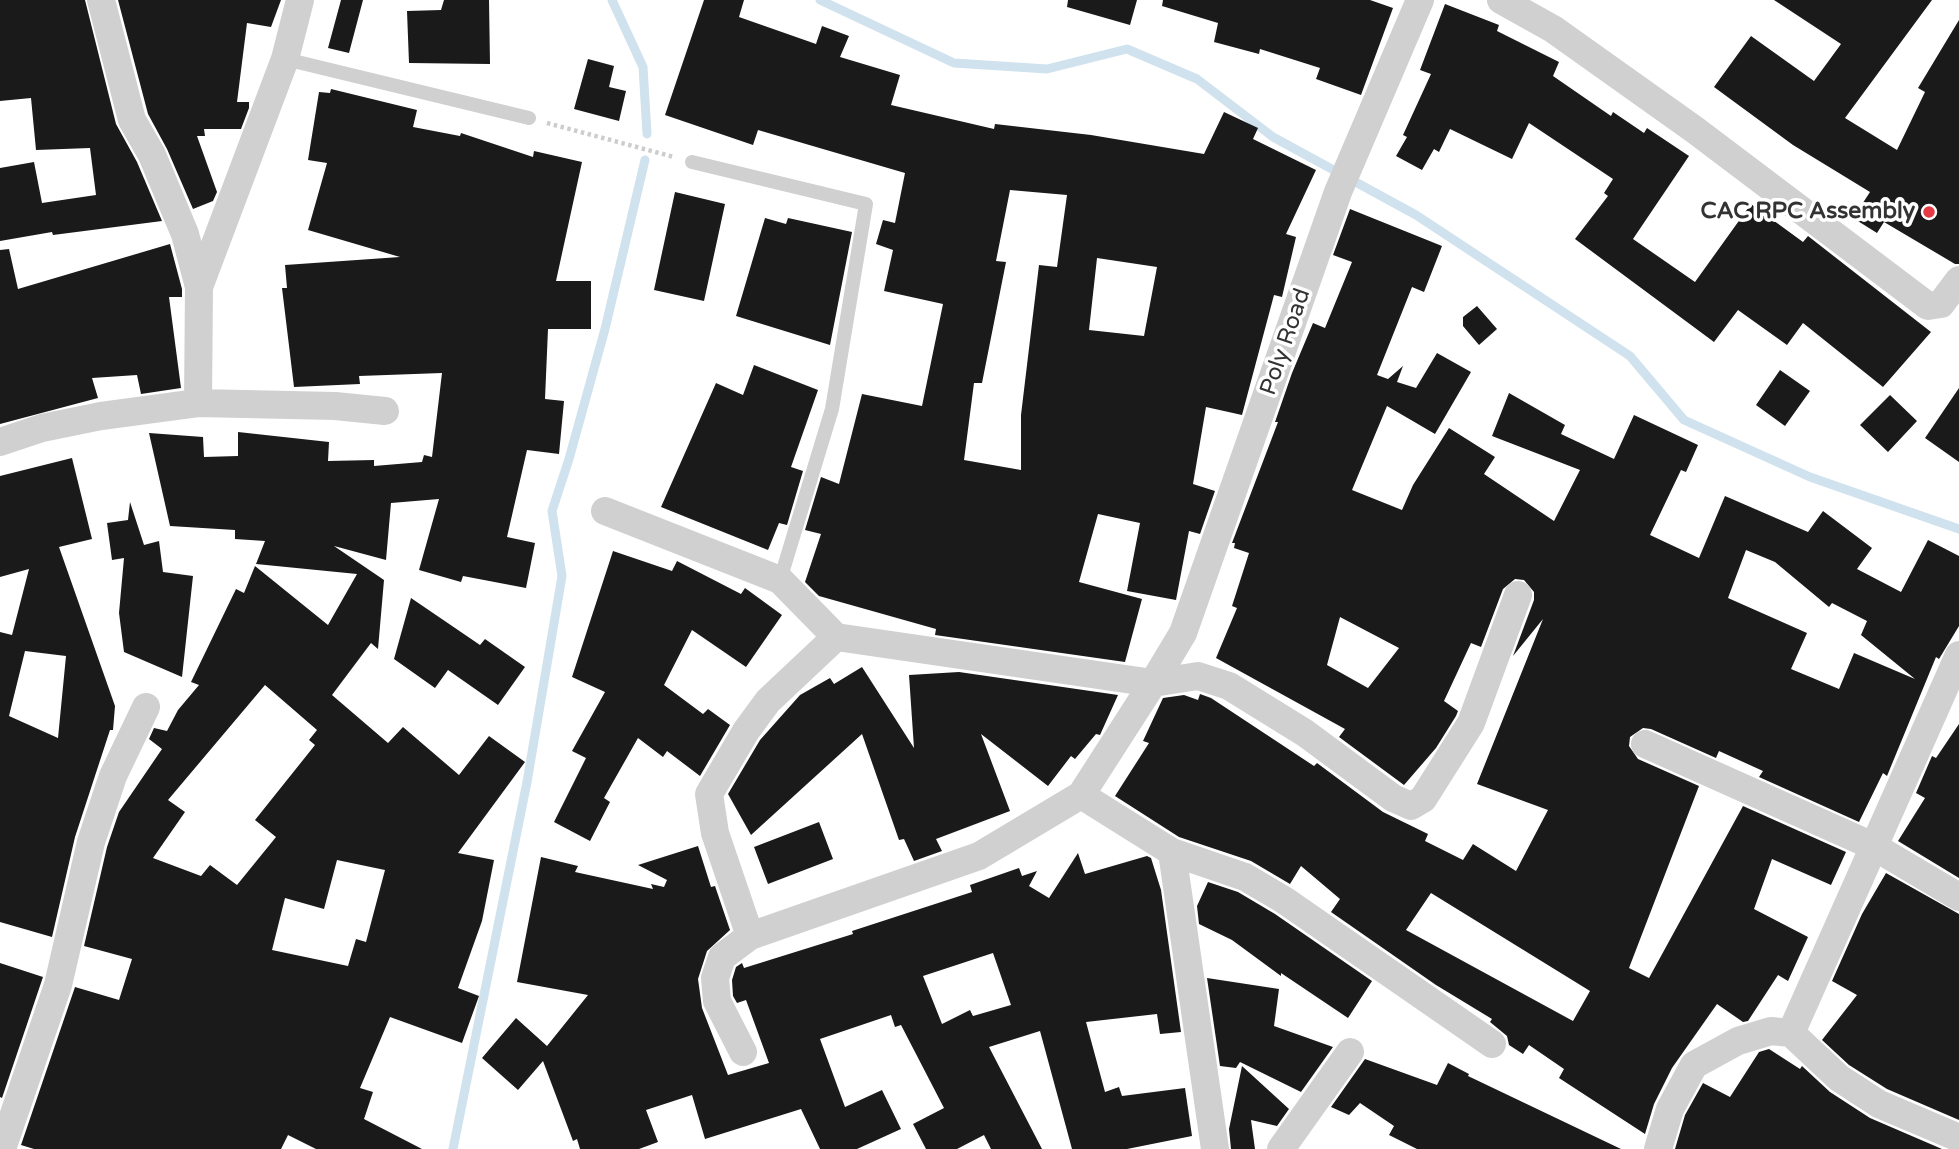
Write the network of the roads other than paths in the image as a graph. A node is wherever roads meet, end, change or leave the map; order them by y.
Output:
1 (101, 0) edge
2 (300, 0) edge
3 (1420, 0) edge
4 (1501, 0) edge
5 (285, 59) junction
6 (529, 118) road end
7 (692, 162) road end
8 (1959, 280) edge
9 (199, 287) junction
10 (198, 403) junction
11 (385, 411) dead end
12 (0, 442) edge
13 (605, 511) dead end
14 (780, 580) junction
15 (1518, 595) dead end
16 (836, 637) junction
17 (1959, 655) edge
18 (1153, 683) junction
19 (146, 707) dead end
20 (1645, 744) dead end
21 (1081, 795) junction
22 (1872, 846) junction
23 (1172, 852) junction
24 (1959, 897) edge
25 (750, 936) junction
26 (1791, 1033) junction
27 (1492, 1044) dead end
28 (743, 1052) dead end
29 (1350, 1052) dead end
30 (1959, 1138) edge
31 (2, 1149) edge
32 (1216, 1149) edge
33 (1281, 1149) edge
34 (1658, 1149) edge

1 - 9 street
2 - 5 street
3 - 18 street, Poly Road
4 - 8 street
5 - 6 lane
5 - 9 street
7 - 14 lane
9 - 10 street
10 - 11 street
10 - 12 street
13 - 14 street
14 - 16 street
15 - 18 street
16 - 18 street
16 - 25 street
17 - 22 street
18 - 21 street, Poly Road
19 - 31 street
20 - 22 street
21 - 23 street
21 - 25 street
22 - 24 street
22 - 26 street
23 - 27 street
23 - 32 street
25 - 28 street
26 - 30 street
26 - 34 street
29 - 33 street

